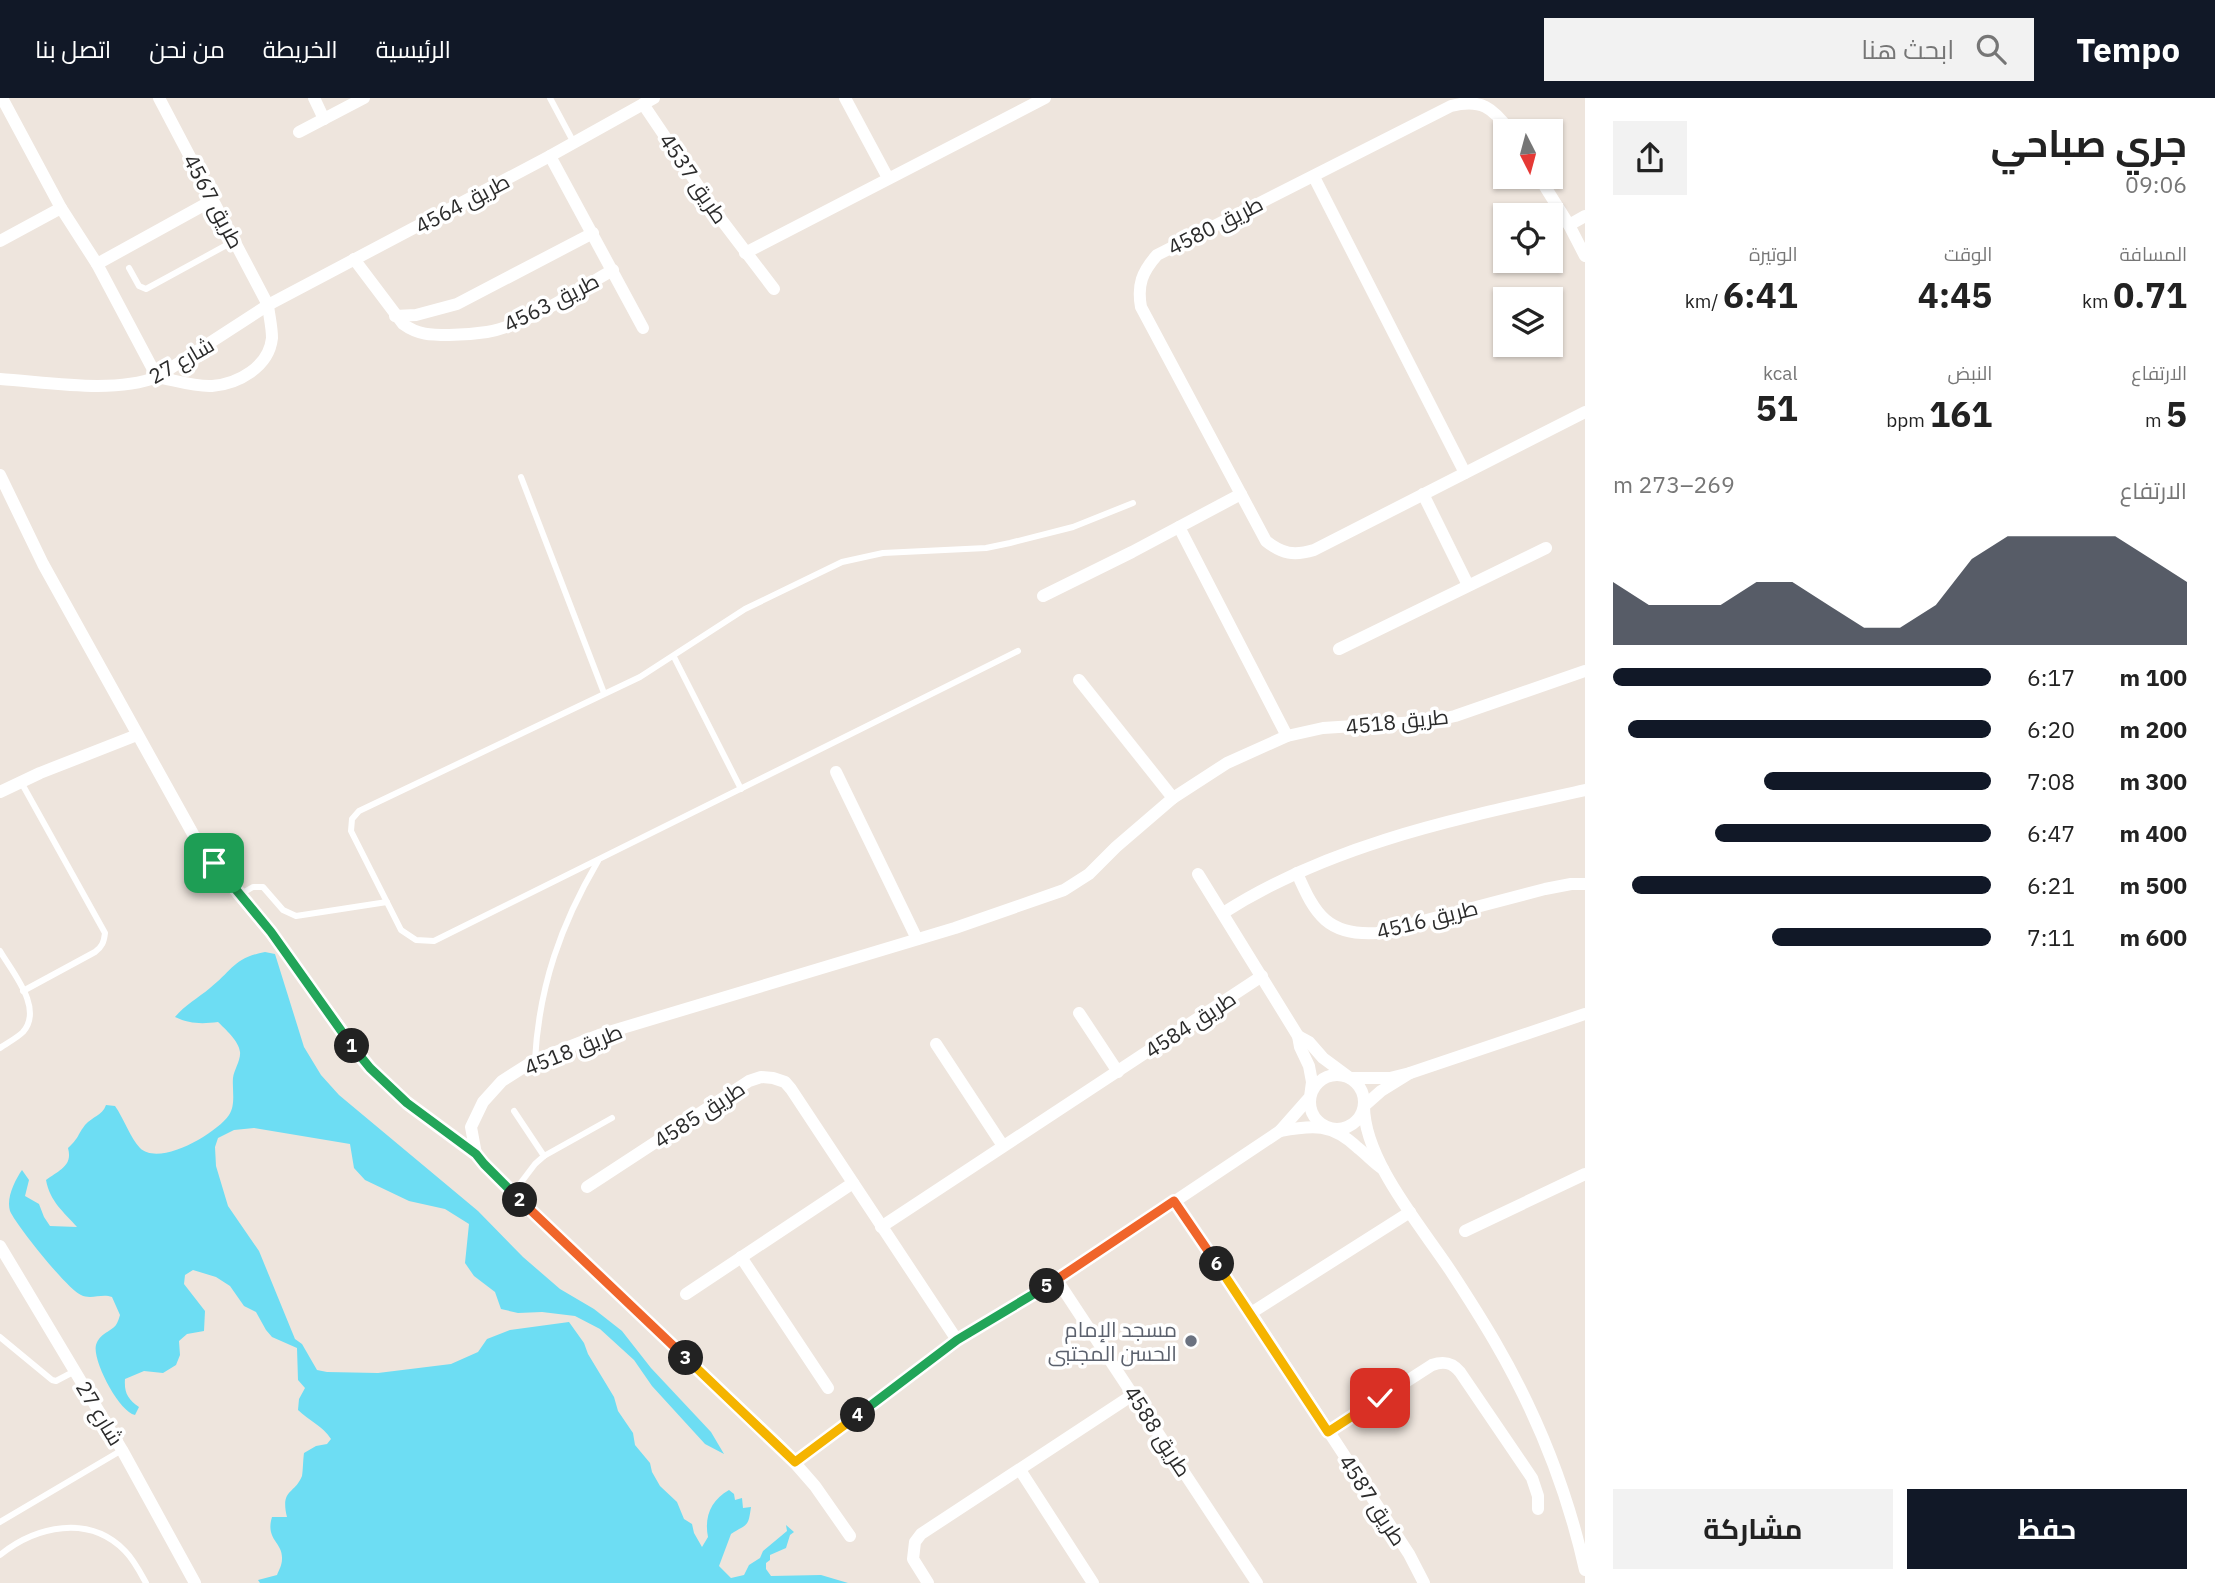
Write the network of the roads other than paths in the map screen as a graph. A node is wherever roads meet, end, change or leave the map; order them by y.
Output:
1 (2, 98) edge
2 (159, 98) edge
3 (314, 98) edge
4 (364, 98) edge
5 (550, 98) edge
6 (845, 98) edge
7 (1045, 98) edge
8 (648, 101) edge
9 (324, 119) junction
10 (1500, 119) edge
11 (299, 132) dead end
12 (574, 142) junction
13 (550, 156) junction
14 (1314, 177) junction
15 (888, 178) junction
16 (1546, 189) edge
17 (213, 200) junction
18 (61, 208) junction
19 (1585, 216) edge
20 (1569, 225) junction
21 (593, 233) junction
22 (234, 240) junction
23 (0, 241) edge
24 (745, 253) junction
25 (1585, 256) edge
26 (354, 259) junction
27 (97, 264) junction
28 (129, 268) dead end
29 (613, 270) junction
30 (774, 289) dead end
31 (268, 305) junction
32 (396, 316) junction
33 (643, 328) dead end
34 (157, 377) junction
35 (0, 379) edge
36 (1584, 413) edge
37 (1465, 473) junction
38 (0, 475) edge
39 (521, 477) dead end
40 (1241, 494) junction
41 (1423, 494) junction
42 (1133, 503) dead end
43 (1179, 527) junction
44 (1546, 548) dead end
45 (1468, 585) junction
46 (1043, 596) dead end
47 (1339, 649) dead end
48 (1018, 650) dead end
49 (674, 657) junction
50 (1585, 671) edge
51 (1079, 680) dead end
52 (604, 693) junction
53 (137, 735) junction
54 (1287, 736) junction
55 (836, 772) dead end
56 (21, 782) junction
57 (741, 789) junction
58 (1585, 790) edge
59 (0, 792) edge
60 (1173, 798) junction
61 (597, 861) junction
62 (1297, 873) junction
63 (1198, 874) dead end
64 (1585, 884) edge
65 (239, 895) junction
66 (387, 902) junction
67 (1223, 913) junction
68 (917, 939) junction
69 (0, 951) edge
70 (1262, 976) junction
71 (23, 991) junction
72 (1079, 1013) dead end
73 (1585, 1014) edge
74 (1298, 1036) junction
75 (936, 1044) dead end
76 (0, 1048) edge
77 (535, 1060) junction
78 (1118, 1072) junction
79 (1410, 1073) junction
80 (1350, 1077) junction
81 (1310, 1097) junction
82 (1364, 1106) junction
83 (514, 1111) dead end
84 (612, 1118) dead end
85 (1332, 1129) junction
86 (1280, 1131) junction
87 (1003, 1146) junction
88 (476, 1154) junction
89 (544, 1156) junction
90 (1383, 1170) junction
91 (1585, 1174) edge
92 (853, 1183) junction
93 (587, 1187) dead end
94 (513, 1193) junction
95 (1174, 1201) junction
96 (1410, 1212) junction
97 (881, 1227) junction
98 (1465, 1231) dead end
99 (2, 1255) edge
100 (741, 1257) junction
101 (1056, 1280) junction
102 (686, 1294) dead end
103 (1251, 1313) junction
104 (0, 1337) edge
105 (957, 1340) junction
106 (76, 1371) junction
107 (828, 1388) dead end
108 (1134, 1394) junction
109 (1328, 1432) junction
110 (122, 1450) junction
111 (795, 1462) junction
112 (1020, 1471) junction
113 (1538, 1509) dead end
114 (0, 1521) edge
115 (850, 1536) dead end
116 (0, 1555) edge
117 (1585, 1570) edge
118 (146, 1583) edge
119 (195, 1583) edge
120 (928, 1583) edge
121 (1093, 1583) edge
122 (1258, 1583) edge
123 (1424, 1583) edge

1 - 18 street
2 - 17 street, طريق 4567
3 - 9 street
4 - 9 street
5 - 12 lane
6 - 15 street
7 - 15 street
8 - 12 street, طريق 4564
8 - 24 street, طريق 4537
9 - 11 street
10 - 14 street, طريق 4580
12 - 13 street, طريق 4564
13 - 21 street, طريق 4563
13 - 26 street, طريق 4564
14 - 37 street
14 - 40 street, طريق 4580
15 - 24 street
16 - 20 street
17 - 22 street, طريق 4567
17 - 27 street
18 - 23 street
18 - 27 street
19 - 20 street
20 - 25 street
21 - 29 street, طريق 4563
21 - 32 street
22 - 28 lane
22 - 31 street, طريق 4567
24 - 30 street, طريق 4537
26 - 31 street, طريق 4564
26 - 32 street, طريق 4563
27 - 34 street
29 - 32 street, طريق 4563
29 - 33 street, طريق 4563
31 - 34 street, شارع 27
31 - 34 street
34 - 35 street, شارع 27
36 - 37 street, طريق 4580
37 - 41 street, طريق 4580
38 - 53 street
39 - 52 lane
40 - 41 street, طريق 4580
40 - 43 street
41 - 45 street
42 - 49 lane
43 - 46 street
43 - 54 street
44 - 45 street
45 - 47 street
48 - 57 lane
49 - 52 lane
49 - 57 lane
50 - 54 street, طريق 4518
51 - 60 street
52 - 66 lane
53 - 56 street
53 - 65 street
54 - 60 street, طريق 4518
55 - 68 street
56 - 59 street
56 - 71 lane
57 - 61 lane
58 - 62 street
60 - 68 street, طريق 4518
61 - 66 lane
61 - 77 lane
62 - 64 street, طريق 4516
62 - 67 street
63 - 67 street
65 - 66 lane
65 - 88 street
67 - 70 street
68 - 77 street, طريق 4518
69 - 71 lane
70 - 74 street
70 - 78 street, طريق 4584
71 - 76 lane
72 - 78 street
73 - 79 street
74 - 80 street
74 - 81 street
75 - 87 street
77 - 88 street, طريق 4518
78 - 87 street, طريق 4584
79 - 80 street
79 - 82 street
80 - 81 street
80 - 82 street
81 - 85 street
81 - 86 street
82 - 85 street
82 - 90 street
83 - 89 lane
84 - 89 lane
85 - 86 street
85 - 90 street
86 - 95 street
87 - 97 street, طريق 4584
88 - 94 street
89 - 94 lane
90 - 96 street
91 - 98 street
92 - 93 street, طريق 4585
92 - 97 street, طريق 4585
92 - 100 street
94 - 111 street
95 - 101 street
95 - 103 street, طريق 4587
96 - 103 street
96 - 117 street
97 - 105 street, طريق 4585
99 - 106 street, شارع 27
100 - 102 street
100 - 107 street
101 - 105 street
101 - 108 street, طريق 4588
103 - 109 street, طريق 4587
104 - 106 lane
105 - 111 street
106 - 110 street, شارع 27
108 - 112 street
108 - 122 street, طريق 4588
109 - 113 street
109 - 123 street, طريق 4587
110 - 114 lane
110 - 119 street, شارع 27
111 - 115 street
112 - 120 street
112 - 121 street
116 - 118 lane

